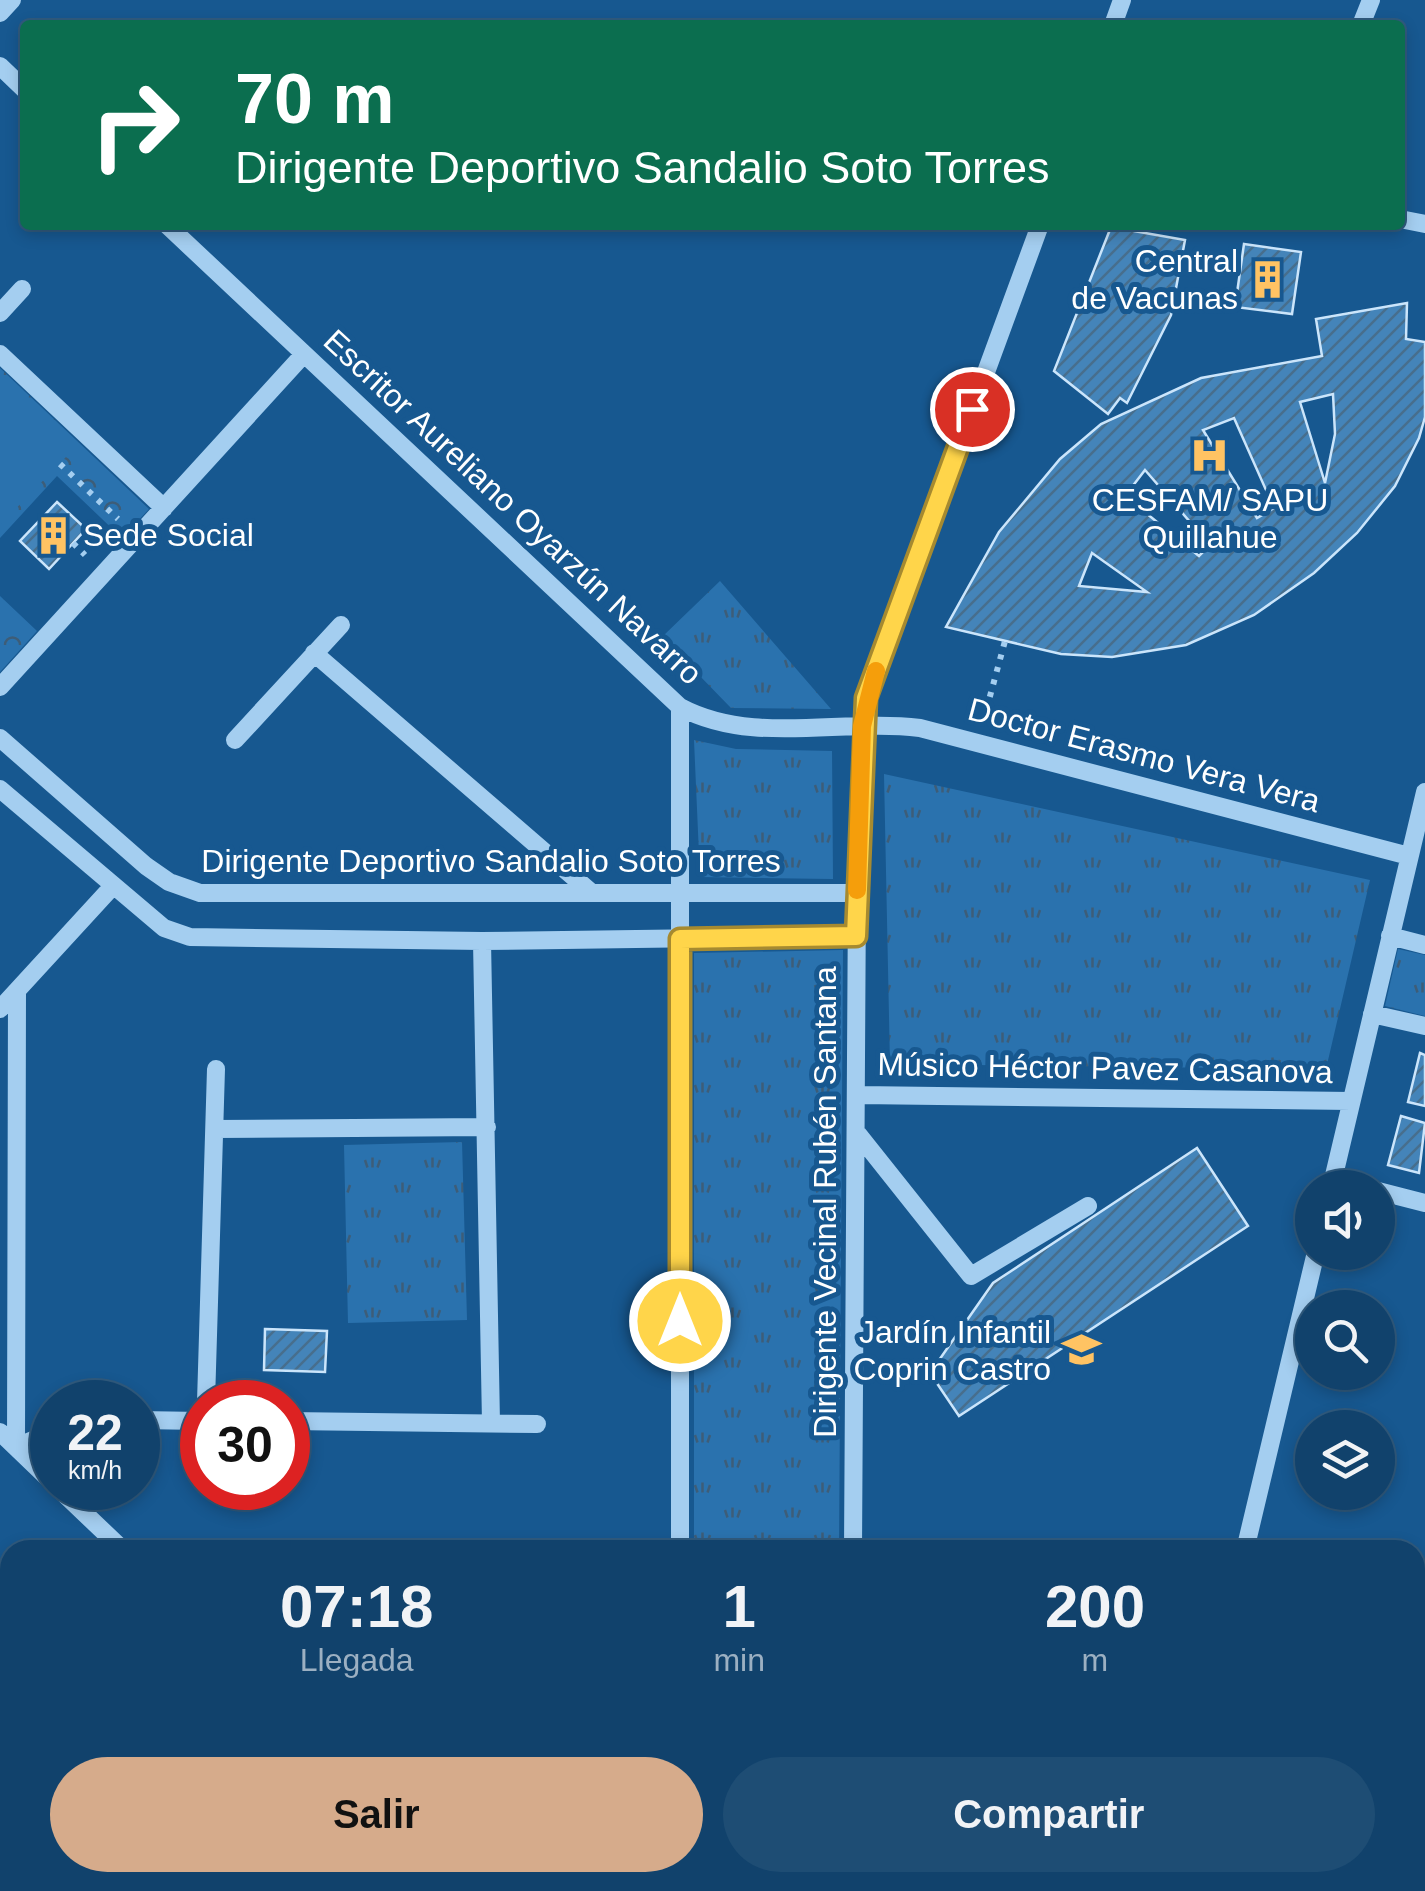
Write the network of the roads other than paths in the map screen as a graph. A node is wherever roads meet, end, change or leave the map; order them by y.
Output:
1 (12, 0) edge
2 (0, 13) edge
3 (0, 66) edge
4 (20, 85) edge
5 (172, 230) edge
6 (1038, 230) edge
7 (22, 289) dead end
8 (0, 313) edge
9 (0, 354) edge
10 (304, 354) junction
11 (164, 508) junction
12 (341, 625) dead end
13 (314, 653) junction
14 (0, 687) edge
15 (680, 706) junction
16 (862, 726) junction
17 (0, 738) edge
18 (235, 740) dead end
19 (0, 789) edge
20 (1425, 792) edge
21 (1408, 856) junction
22 (112, 887) junction
23 (592, 893) junction
24 (680, 893) junction
25 (856, 893) junction
26 (856, 936) junction
27 (1390, 936) junction
28 (680, 939) junction
29 (482, 941) junction
30 (1425, 944) edge
31 (17, 990) junction
32 (0, 1009) edge
33 (1372, 1014) junction
34 (1425, 1026) edge
35 (216, 1069) dead end
36 (858, 1095) junction
37 (1350, 1101) junction
38 (487, 1127) junction
39 (215, 1129) junction
40 (858, 1134) junction
41 (1335, 1170) edge
42 (1395, 1195) edge
43 (1425, 1203) edge
44 (1088, 1206) dead end
45 (1312, 1270) edge
46 (207, 1380) edge
47 (310, 1421) edge
48 (491, 1423) junction
49 (537, 1424) dead end
50 (0, 1432) edge
51 (30, 1441) edge
52 (16, 1447) junction
53 (30, 1461) edge
54 (81, 1510) edge
55 (113, 1540) edge
56 (680, 1540) edge
57 (853, 1540) edge
58 (1247, 1540) edge

1 - 2 street
3 - 4 street
5 - 10 street, Escritor Aureliano Oyarzún Navarro
6 - 16 street, Dirigente Vecinal Rubén Santana
7 - 8 street
9 - 11 street
10 - 11 street
10 - 15 street, Escritor Aureliano Oyarzún Navarro
11 - 14 street
12 - 13 street
13 - 18 street
13 - 23 street
15 - 16 street, Escritor Aureliano Oyarzún Navarro
15 - 24 street
16 - 21 street, Doctor Erasmo Vera Vera
16 - 25 street, Dirigente Vecinal Rubén Santana
17 - 23 street, Dirigente Deportivo Sandalio Soto Torres
19 - 22 street
20 - 21 street
21 - 27 street
22 - 29 street
22 - 31 street
23 - 24 street, Dirigente Deportivo Sandalio Soto Torres
24 - 25 street, Dirigente Deportivo Sandalio Soto Torres
24 - 28 street
25 - 26 street, Dirigente Vecinal Rubén Santana
26 - 28 street
26 - 36 street, Dirigente Vecinal Rubén Santana
27 - 30 street
27 - 33 street
28 - 29 street
28 - 56 street
29 - 38 street
31 - 32 street
31 - 52 street
33 - 34 street
33 - 37 street
35 - 39 street
36 - 37 street, Músico Héctor Pavez Casanova
36 - 40 street, Dirigente Vecinal Rubén Santana
37 - 41 street
38 - 39 street
38 - 48 street
39 - 46 street
40 - 44 street
40 - 57 street, Dirigente Vecinal Rubén Santana
42 - 43 street
45 - 58 street
47 - 48 street
48 - 49 street
50 - 52 street
51 - 52 street
52 - 53 street
54 - 55 street

